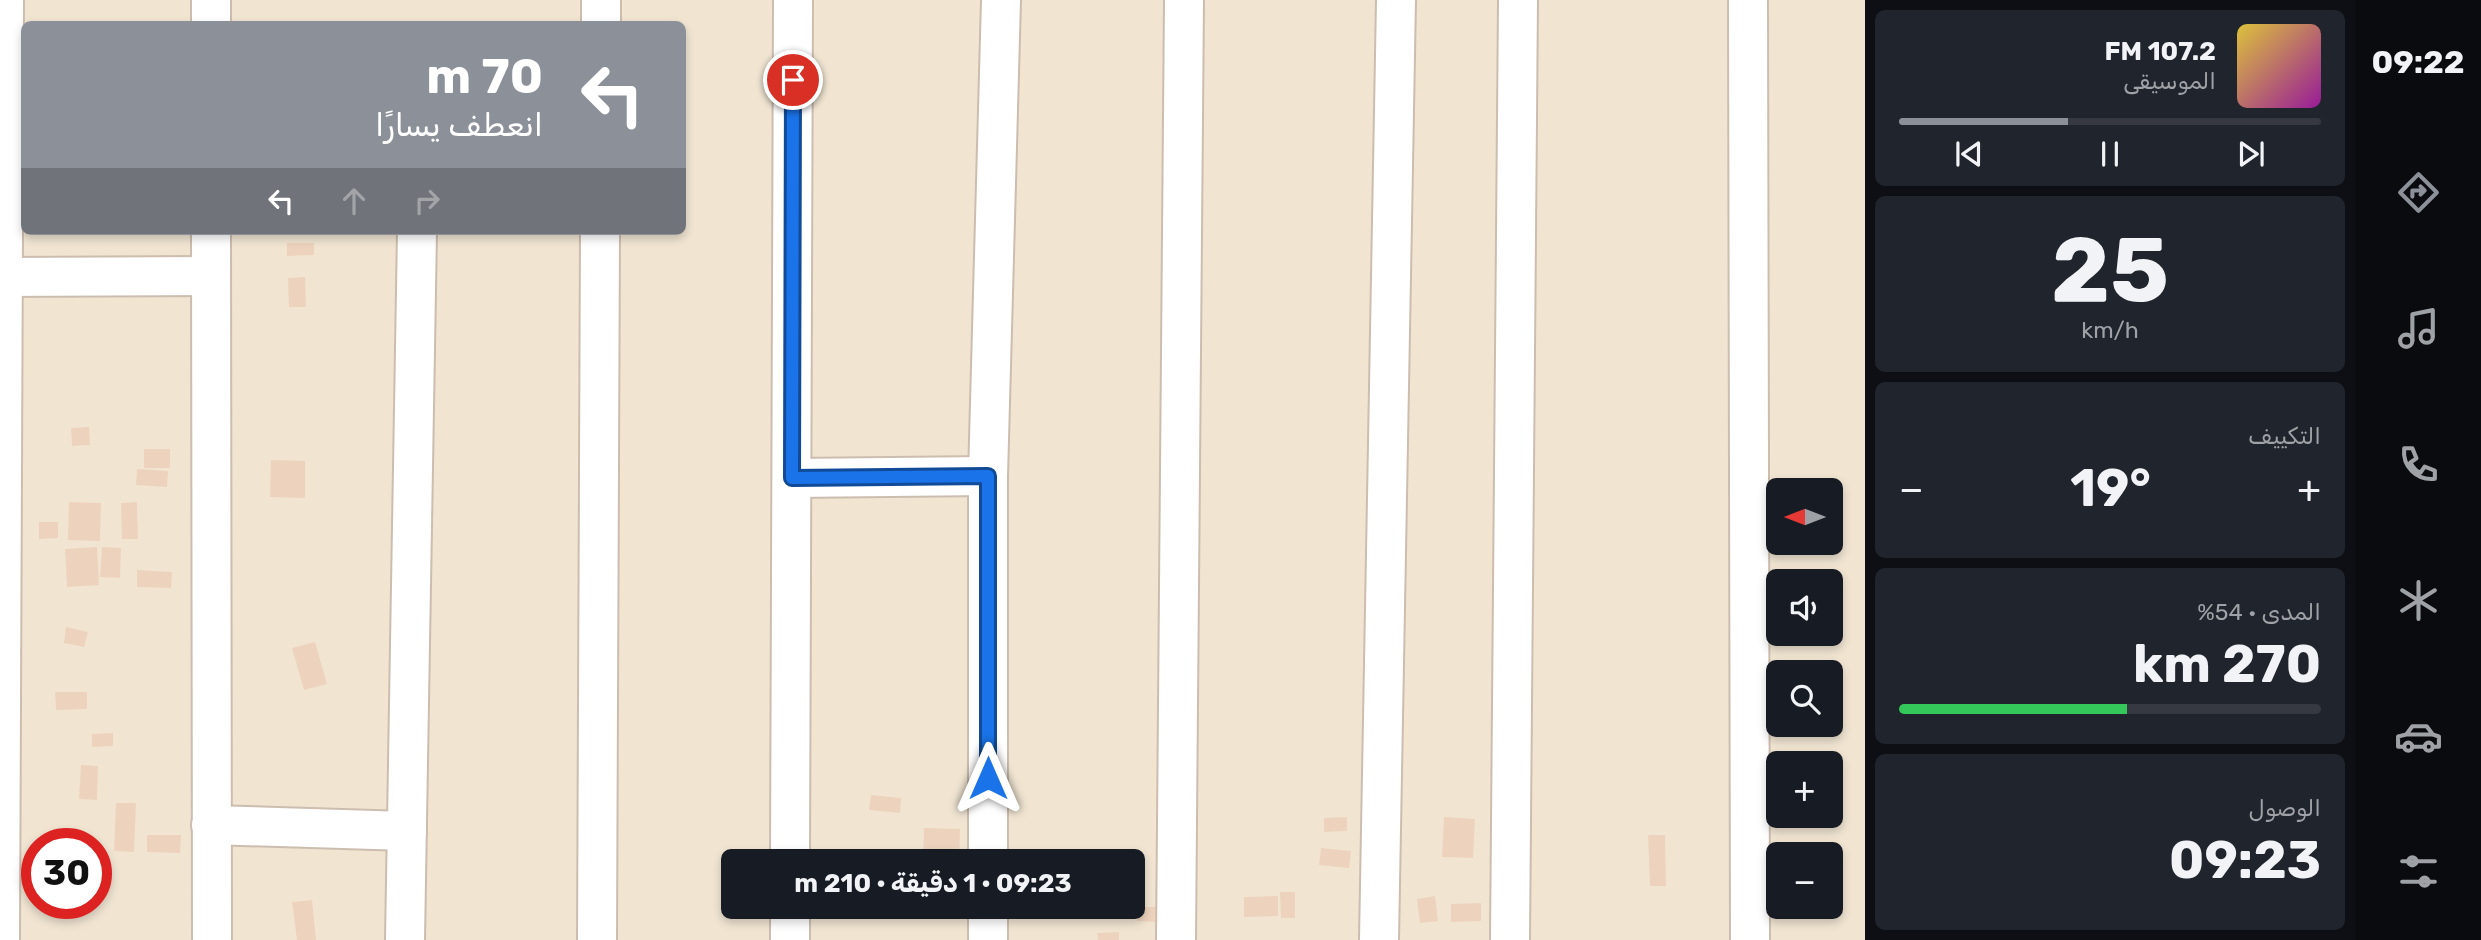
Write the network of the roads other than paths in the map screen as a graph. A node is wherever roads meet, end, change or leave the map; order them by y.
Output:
1 (4, 0) edge
2 (211, 0) edge
3 (601, 0) edge
4 (793, 0) edge
5 (1001, 0) edge
6 (1184, 0) edge
7 (1396, 0) edge
8 (1518, 0) edge
9 (1748, 0) edge
10 (211, 21) edge
11 (601, 21) edge
12 (211, 235) edge
13 (417, 235) edge
14 (600, 235) edge
15 (211, 276) junction
16 (1, 277) edge
17 (988, 476) junction
18 (792, 478) junction
19 (211, 825) junction
20 (407, 831) junction
21 (790, 849) edge
22 (988, 849) edge
23 (790, 919) edge
24 (988, 919) edge
25 (0, 940) edge
26 (212, 940) edge
27 (405, 940) edge
28 (597, 940) edge
29 (790, 940) edge
30 (988, 940) edge
31 (1176, 940) edge
32 (1379, 940) edge
33 (1510, 940) edge
34 (1750, 940) edge

1 - 16 street
2 - 10 street
3 - 11 street
4 - 18 street
5 - 17 street
6 - 31 street
7 - 32 street
8 - 33 street
9 - 34 street
12 - 15 street
13 - 20 street
14 - 28 street
15 - 16 street
15 - 19 street
16 - 25 street
17 - 18 street
17 - 22 street
18 - 21 street
19 - 20 street
19 - 26 street
20 - 27 street
23 - 29 street
24 - 30 street

